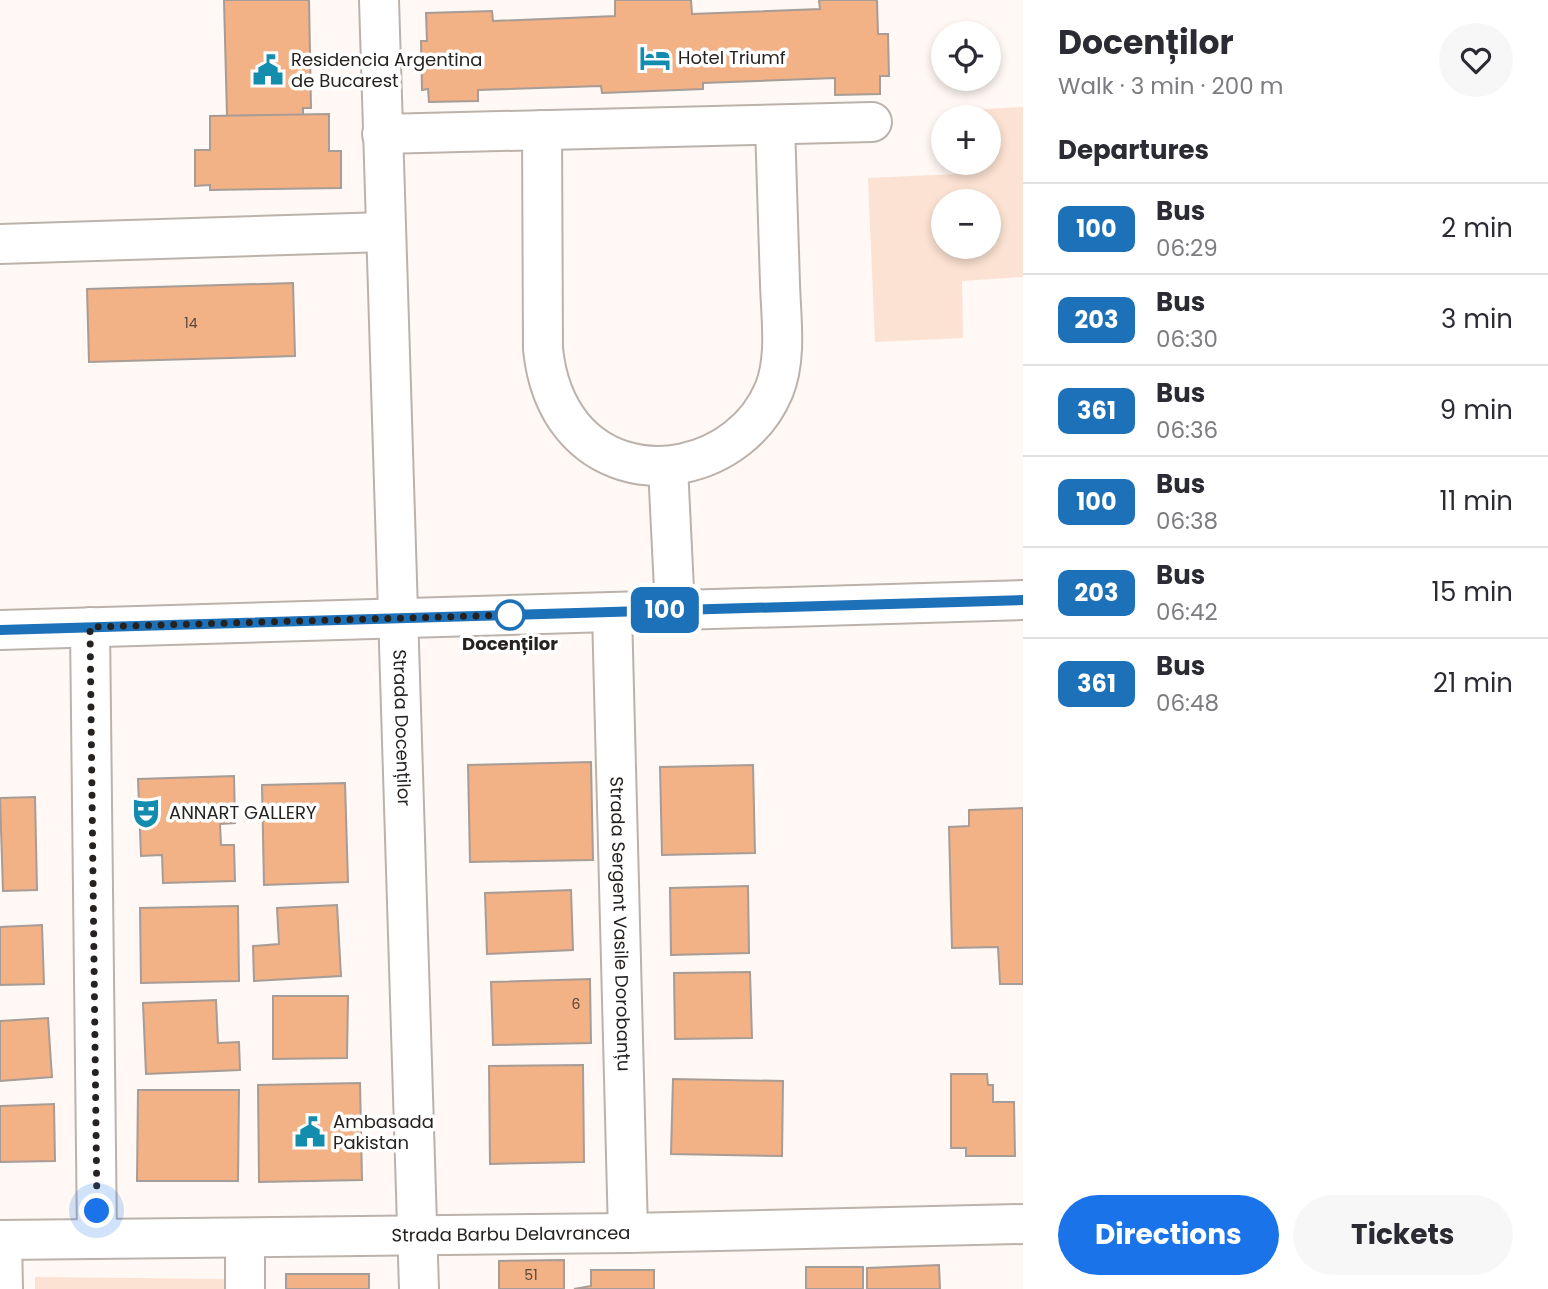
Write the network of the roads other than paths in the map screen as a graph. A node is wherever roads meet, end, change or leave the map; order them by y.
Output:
1 (379, 0) edge
2 (872, 122) dead end
3 (775, 125) junction
4 (542, 130) junction
5 (382, 134) junction
6 (386, 232) junction
7 (0, 244) edge
8 (668, 467) junction
9 (1023, 600) edge
10 (675, 610) junction
11 (612, 612) junction
12 (397, 618) junction
13 (90, 627) junction
14 (0, 630) edge
15 (1023, 1224) edge
16 (628, 1233) junction
17 (417, 1236) junction
18 (97, 1238) junction
19 (245, 1238) junction
20 (1, 1240) edge
21 (3, 1289) edge
22 (245, 1289) edge
23 (419, 1289) edge

1 - 5 street, Strada Docenților
2 - 3 street
3 - 4 street
3 - 8 street
4 - 5 street
4 - 8 street
5 - 6 street, Strada Docenților
6 - 7 street
6 - 12 street, Strada Docenților
8 - 10 street
9 - 10 street
10 - 11 street
11 - 12 street
11 - 16 street, Strada Sergent Vasile Dorobanțu
12 - 13 street
12 - 17 street, Strada Docenților
13 - 14 street
13 - 18 street
15 - 16 street, Strada Barbu Delavrancea
16 - 17 street, Strada Barbu Delavrancea
17 - 19 street, Strada Barbu Delavrancea
17 - 23 street, Strada Docenților
18 - 19 street, Strada Barbu Delavrancea
18 - 20 street, Strada Barbu Delavrancea
19 - 22 street
20 - 21 street

